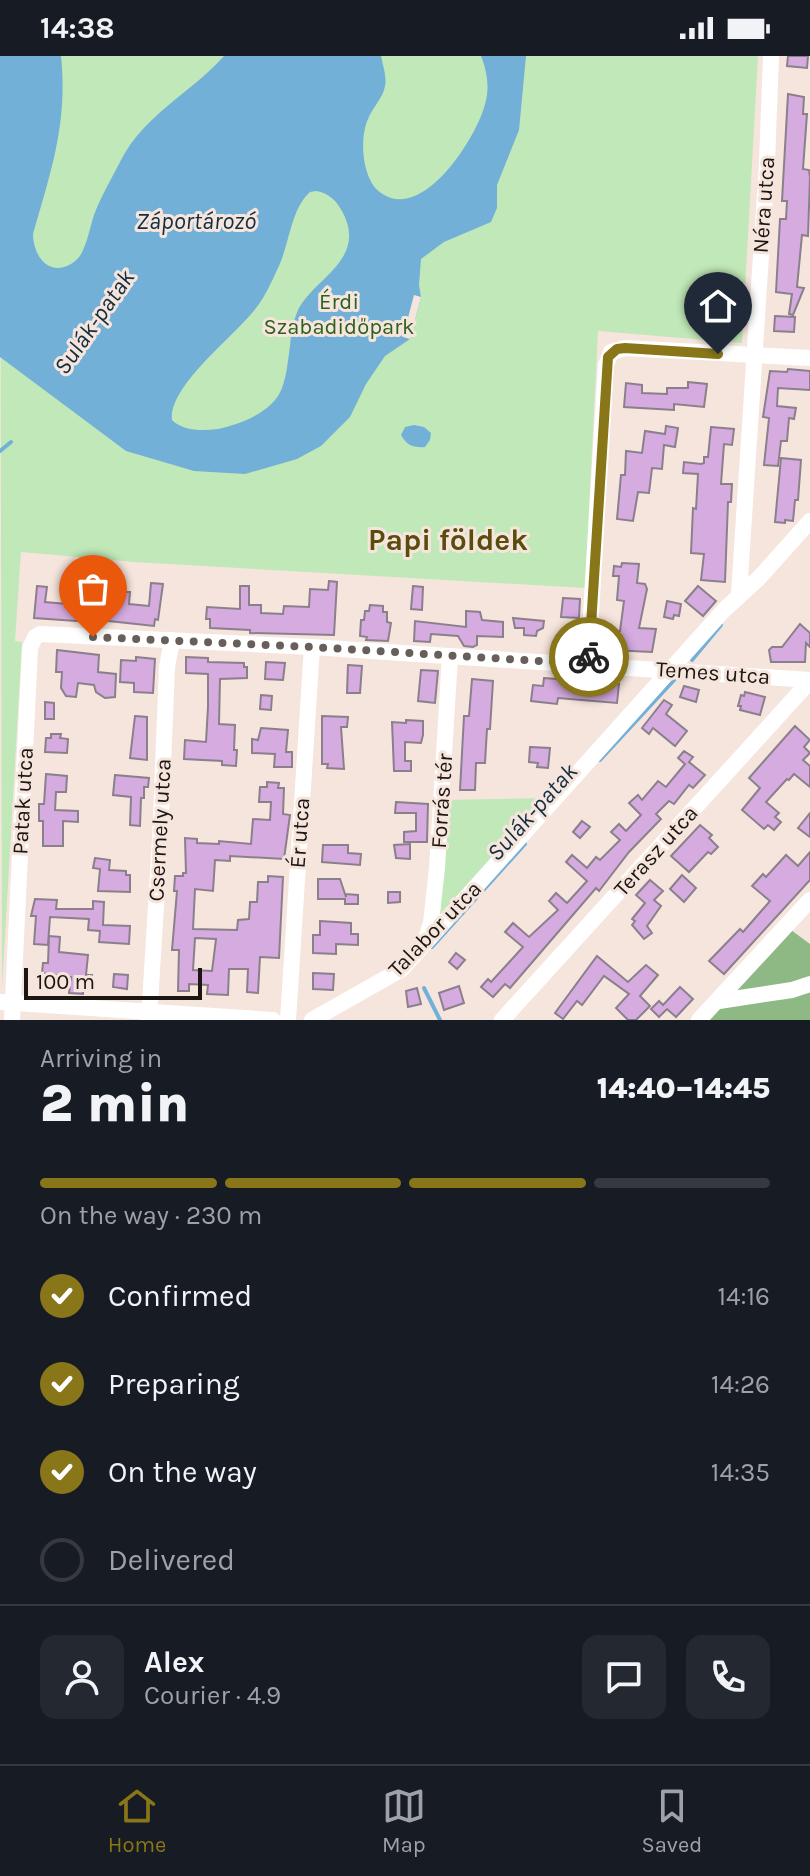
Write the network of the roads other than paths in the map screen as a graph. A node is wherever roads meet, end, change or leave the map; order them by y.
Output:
1 (771, 56) edge
2 (754, 355) junction
3 (810, 358) edge
4 (810, 521) edge
5 (739, 594) junction
6 (40, 634) joint
7 (172, 640) junction
8 (312, 647) junction
9 (450, 656) junction
10 (588, 664) junction
11 (672, 670) junction
12 (810, 680) edge
13 (810, 900) edge
14 (424, 944) junction
15 (810, 984) edge
16 (719, 1001) junction
17 (9, 1008) edge
18 (340, 1011) edge
19 (150, 1016) edge
20 (507, 1018) edge
21 (273, 1020) edge
22 (288, 1020) edge
23 (312, 1020) edge
24 (699, 1020) edge

1 - 2 street, Néra utca
2 - 3 street
2 - 5 street, Néra utca
2 - 10 street
4 - 5 street, Talabor utca
5 - 11 street, Talabor utca
6 - 7 street, Temes utca
6 - 17 street, Patak utca
7 - 8 street, Temes utca
7 - 19 street, Csermely utca
8 - 9 street, Temes utca
8 - 22 street, Ér utca
9 - 10 street, Temes utca
9 - 14 street, Forrás tér
10 - 11 street, Temes utca
11 - 12 street, Temes utca
11 - 14 street, Talabor utca
12 - 20 street, Terasz utca
13 - 16 street
14 - 18 street, Talabor utca
15 - 16 street
16 - 24 street
17 - 19 street
18 - 23 street, Talabor utca
19 - 21 street

